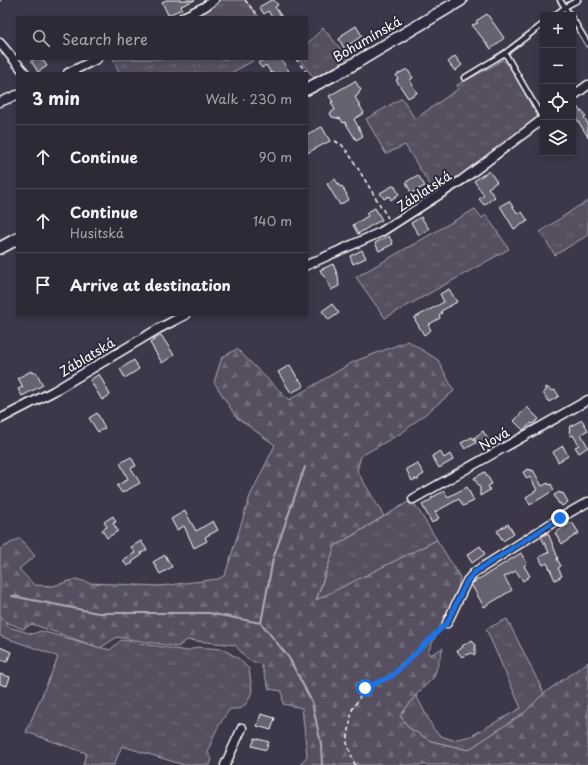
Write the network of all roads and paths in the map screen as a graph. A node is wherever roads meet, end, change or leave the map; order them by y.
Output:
1 (214, 0) edge
2 (245, 0) edge
3 (461, 0) edge
4 (560, 0) edge
5 (578, 0) edge
6 (565, 7) junction
7 (559, 12) edge
8 (568, 12) edge
9 (185, 16) edge
10 (258, 16) edge
11 (576, 25) edge
12 (540, 26) edge
13 (0, 43) edge
14 (588, 44) edge
15 (505, 53) junction
16 (94, 60) edge
17 (297, 60) edge
18 (24, 72) edge
19 (70, 72) edge
20 (305, 72) edge
21 (464, 78) dead end
22 (588, 85) edge
23 (308, 88) edge
24 (576, 94) edge
25 (16, 95) edge
26 (0, 102) edge
27 (540, 114) edge
28 (542, 120) edge
29 (335, 141) dead end
30 (392, 225) junction
31 (16, 240) edge
32 (0, 248) edge
33 (308, 265) edge
34 (183, 316) edge
35 (588, 400) edge
36 (0, 419) edge
37 (413, 499) dead end
38 (588, 502) edge
39 (447, 623) joint
40 (242, 728) dead end
41 (225, 765) edge
42 (355, 765) edge

1 - 9 street
2 - 10 path
3 - 23 main road, Bohumínská
4 - 6 lane
5 - 6 lane
6 - 7 lane
6 - 8 lane
11 - 14 lane
12 - 15 lane
13 - 18 street
15 - 21 lane
15 - 27 lane
16 - 19 street
17 - 20 path
22 - 24 street
25 - 26 street
28 - 30 street, Záblatská
29 - 30 path
30 - 33 street, Záblatská
31 - 32 main road
34 - 36 street, Záblatská
35 - 37 street, Nová
38 - 39 street
39 - 42 path
40 - 41 street

